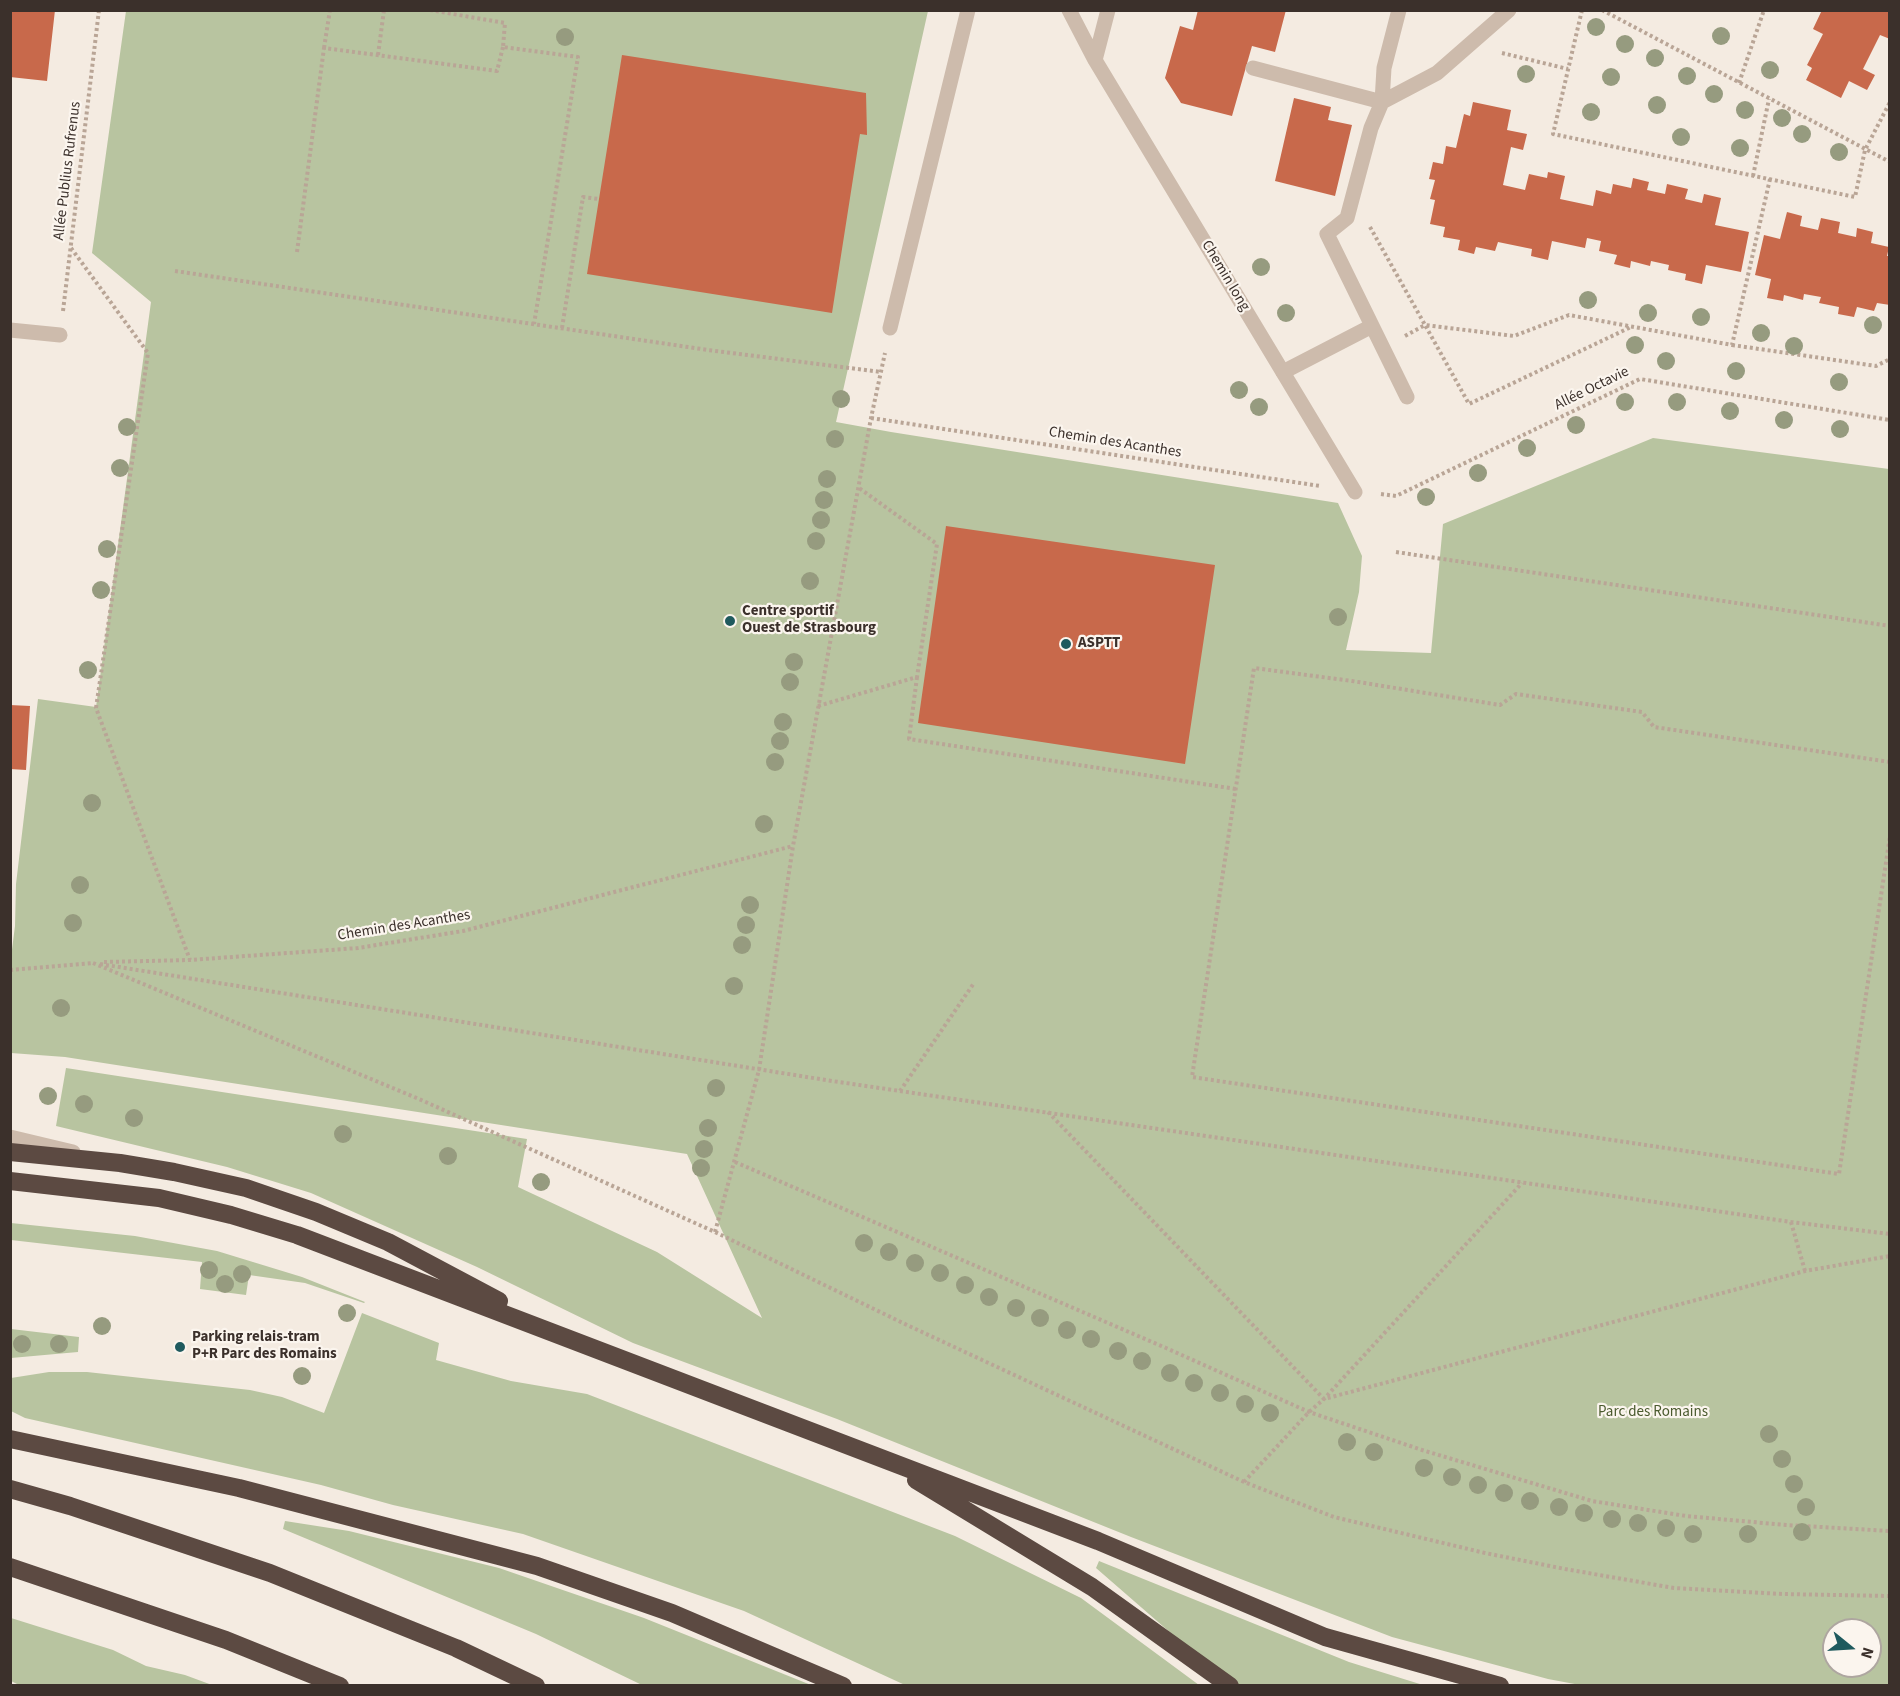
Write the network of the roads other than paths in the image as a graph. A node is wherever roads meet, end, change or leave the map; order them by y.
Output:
1 (968, 10) edge
2 (1069, 10) edge
3 (1108, 10) edge
4 (1400, 10) edge
5 (1509, 10) edge
6 (1095, 60) junction
7 (1253, 68) dead end
8 (1382, 102) junction
9 (1372, 326) junction
10 (890, 328) road end
11 (10, 330) edge
12 (60, 335) road end
13 (1283, 372) junction
14 (1407, 398) dead end
15 (1355, 492) road end
16 (10, 1137) edge
17 (10, 1152) edge
18 (120, 1163) junction
19 (10, 1181) edge
20 (564, 1336) junction
21 (10, 1439) edge
22 (877, 1457) junction
23 (10, 1489) edge
24 (10, 1567) edge
25 (340, 1686) edge
26 (536, 1686) edge
27 (843, 1686) edge
28 (1230, 1686) edge
29 (1500, 1686) edge

1 - 10 street
2 - 6 street
3 - 6 street
4 - 8 street
5 - 8 street
6 - 13 street, Chemin long
7 - 8 street
8 - 9 street
9 - 13 street
9 - 14 street
11 - 12 street
13 - 15 street, Chemin long
16 - 18 street
17 - 18 highway
18 - 20 highway
19 - 20 highway
20 - 22 highway
21 - 27 highway
22 - 28 highway
22 - 29 highway
23 - 26 highway
24 - 25 highway

